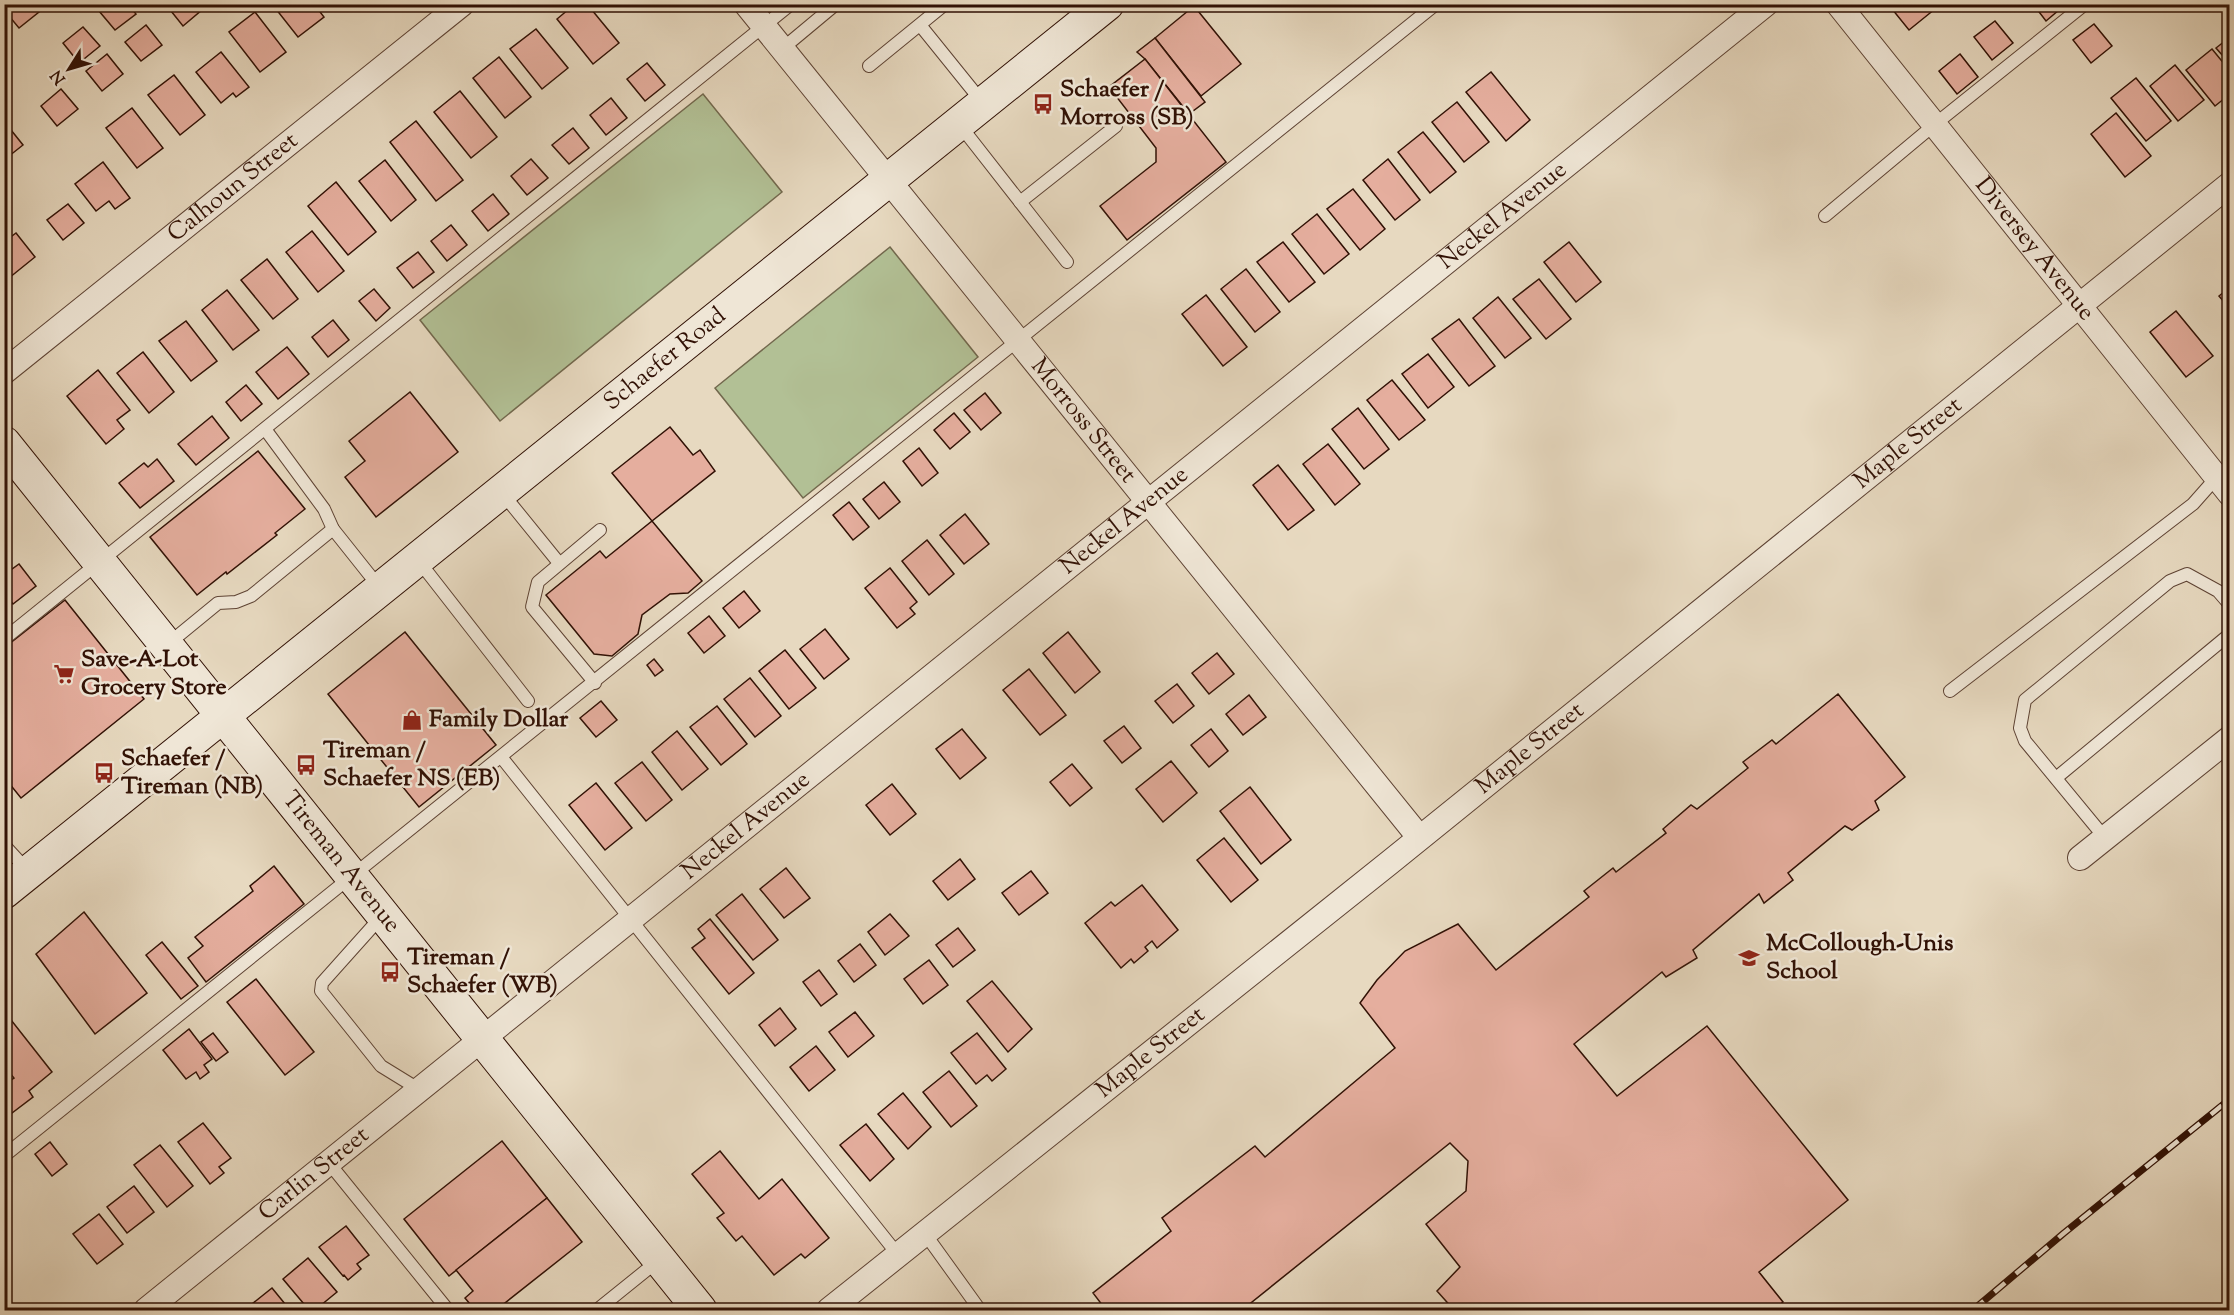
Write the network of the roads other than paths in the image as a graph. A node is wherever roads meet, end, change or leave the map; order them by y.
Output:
1 (462, 4) edge
2 (746, 4) edge
3 (791, 4) edge
4 (836, 4) edge
5 (945, 4) edge
6 (1107, 4) edge
7 (1436, 4) edge
8 (1766, 4) edge
9 (1838, 4) edge
10 (2085, 4) edge
11 (920, 25) junction
12 (763, 27) junction
13 (782, 49) junction
14 (869, 66) dead end
15 (971, 113) junction
16 (1934, 125) junction
17 (1116, 126) dead end
18 (888, 180) junction
19 (2229, 184) edge
20 (1020, 202) junction
21 (1825, 216) dead end
22 (1067, 262) dead end
23 (2079, 306) junction
24 (1018, 342) junction
25 (4, 372) edge
26 (265, 429) junction
27 (4, 443) edge
28 (2225, 480) edge
29 (501, 492) junction
30 (1148, 503) junction
31 (333, 529) junction
32 (600, 530) dead end
33 (417, 560) junction
34 (100, 562) junction
35 (559, 563) junction
36 (381, 589) junction
37 (2229, 605) edge
38 (2229, 634) edge
39 (4, 639) edge
40 (167, 644) junction
41 (595, 683) junction
42 (1950, 691) dead end
43 (528, 701) dead end
44 (224, 715) junction
45 (2229, 738) edge
46 (502, 758) junction
47 (2056, 778) junction
48 (1419, 837) junction
49 (2105, 838) junction
50 (4, 845) edge
51 (2080, 858) dead end
52 (353, 877) junction
53 (17, 882) edge
54 (383, 914) junction
55 (630, 920) junction
56 (483, 1039) junction
57 (420, 1090) junction
58 (4, 1156) edge
59 (329, 1163) junction
60 (926, 1235) junction
61 (899, 1256) junction
62 (660, 1260) junction
63 (146, 1311) edge
64 (448, 1311) edge
65 (597, 1311) edge
66 (700, 1311) edge
67 (829, 1311) edge
68 (980, 1311) edge

1 - 25 street, Calhoun Street
2 - 12 street, Morross Street
3 - 12 lane
4 - 13 lane
5 - 11 lane
6 - 15 main road, Schaefer Road
7 - 24 lane
8 - 30 street, Neckel Avenue
9 - 16 street, Diversey Avenue
10 - 16 lane
11 - 14 lane
11 - 15 lane
12 - 13 street, Morross Street
12 - 26 lane
13 - 18 street, Morross Street
15 - 18 main road, Schaefer Road
15 - 20 lane
16 - 21 lane
16 - 23 street, Diversey Avenue
17 - 20 lane
18 - 24 street, Morross Street
18 - 29 main road, Schaefer Road
19 - 23 street, Maple Street
20 - 22 lane
23 - 28 street, Diversey Avenue
23 - 48 street, Maple Street
24 - 30 street, Morross Street
24 - 41 lane
26 - 31 lane
26 - 34 lane
27 - 34 main road, Tireman Avenue
28 - 42 lane
29 - 33 main road, Schaefer Road
29 - 35 lane
30 - 48 street, Morross Street
30 - 55 street, Neckel Avenue
31 - 36 lane
31 - 40 lane
32 - 35 lane
33 - 36 main road, Schaefer Road
33 - 43 lane
34 - 39 lane
34 - 40 main road, Tireman Avenue
35 - 41 lane
36 - 44 main road, Schaefer Road
37 - 47 lane
38 - 47 lane
40 - 44 main road, Tireman Avenue
41 - 46 lane
44 - 52 main road, Tireman Avenue
44 - 53 main road, Schaefer Road
45 - 49 street
46 - 52 lane
46 - 55 lane
47 - 49 lane
48 - 60 street, Maple Street
49 - 51 street
50 - 53 lane
52 - 54 main road, Tireman Avenue
52 - 58 lane
54 - 56 main road, Tireman Avenue
54 - 57 lane
55 - 56 street, Neckel Avenue
55 - 61 lane
56 - 57 street, Carlin Street
56 - 62 main road, Tireman Avenue
57 - 59 street, Carlin Street
59 - 63 street, Carlin Street
59 - 64 lane
60 - 61 street, Maple Street
60 - 68 lane
61 - 67 street, Maple Street
62 - 65 lane
62 - 66 main road, Tireman Avenue

